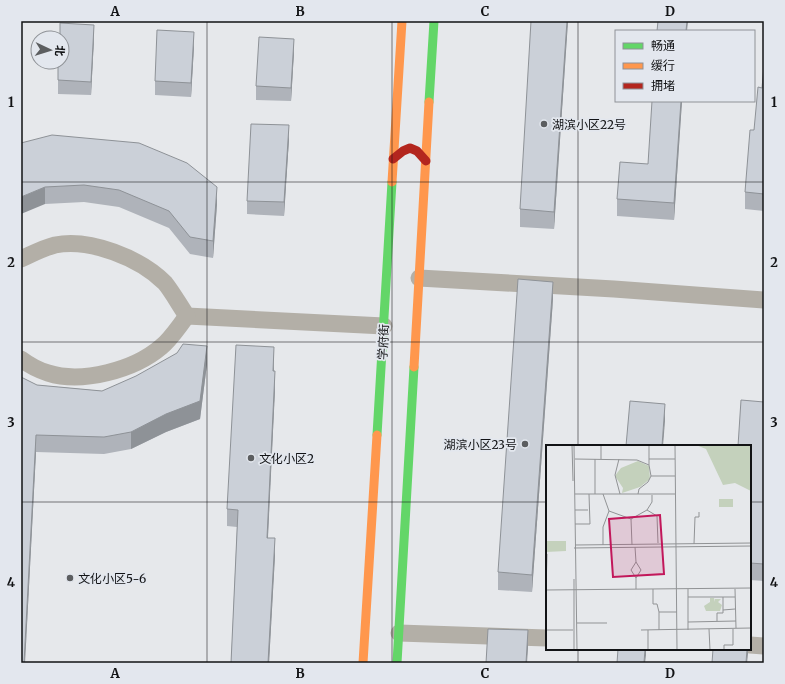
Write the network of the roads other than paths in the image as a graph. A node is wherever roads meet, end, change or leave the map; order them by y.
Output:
1 (402, 21) edge
2 (434, 21) edge
3 (393, 159) junction
4 (426, 161) junction
5 (21, 259) edge
6 (419, 278) junction
7 (764, 300) edge
8 (187, 316) junction
9 (384, 326) junction
10 (21, 359) edge
11 (399, 633) junction
12 (546, 638) edge
13 (751, 645) edge
14 (764, 646) edge
15 (363, 663) edge
16 (397, 663) edge

1 - 3 main road, 学府街
2 - 4 main road
3 - 4 main road
3 - 9 main road, 学府街
4 - 6 main road
5 - 8 street
6 - 7 street
6 - 11 main road
8 - 9 street
8 - 10 street
9 - 15 main road, 学府街
11 - 12 street
11 - 16 main road
13 - 14 street

